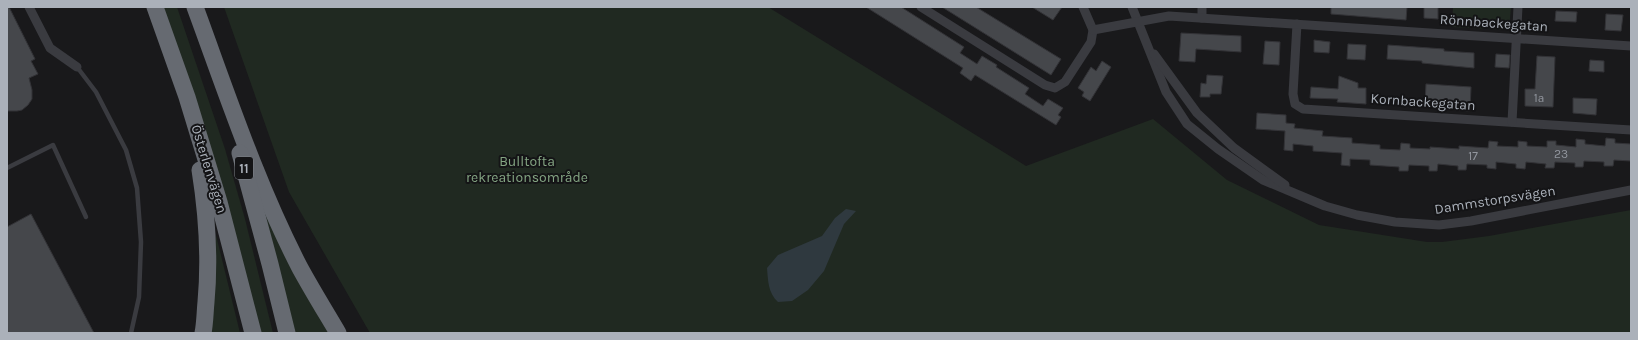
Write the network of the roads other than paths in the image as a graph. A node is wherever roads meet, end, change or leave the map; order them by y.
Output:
1 (29, 7) edge
2 (155, 7) edge
3 (191, 7) edge
4 (194, 7) edge
5 (921, 7) edge
6 (1083, 7) edge
7 (1132, 7) edge
8 (1202, 7) edge
9 (1518, 7) edge
10 (1202, 18) junction
11 (1137, 22) junction
12 (1297, 24) junction
13 (1093, 30) junction
14 (1516, 38) junction
15 (1144, 41) junction
16 (1631, 46) edge
17 (77, 67) joint
18 (187, 97) junction
19 (1512, 122) junction
20 (1631, 130) edge
21 (7, 168) edge
22 (1631, 190) edge
23 (1296, 193) junction
24 (86, 217) dead end
25 (131, 333) edge
26 (203, 333) edge
27 (253, 333) edge
28 (287, 333) edge
29 (338, 333) edge

1 - 17 street
2 - 18 highway, Österlenvägen
3 - 28 highway, 11
4 - 29 highway
5 - 13 street
6 - 13 street
7 - 11 street, Dammstorpsvägen
8 - 10 street
9 - 14 street
10 - 11 street, Rönnbackegatan
10 - 12 street, Rönnbackegatan
11 - 13 street, Rönnbackegatan
11 - 15 street, Dammstorpsvägen
12 - 14 street, Rönnbackegatan
12 - 19 street, Kornbackegatan
14 - 16 street, Rönnbackegatan
14 - 19 street
15 - 23 street, Dammstorpsvägen
15 - 23 street, Dammstorpsvägen
17 - 25 lane
18 - 26 highway
18 - 27 highway, Österlenvägen
19 - 20 street, Kornbackegatan
21 - 24 lane
22 - 23 street, Dammstorpsvägen

